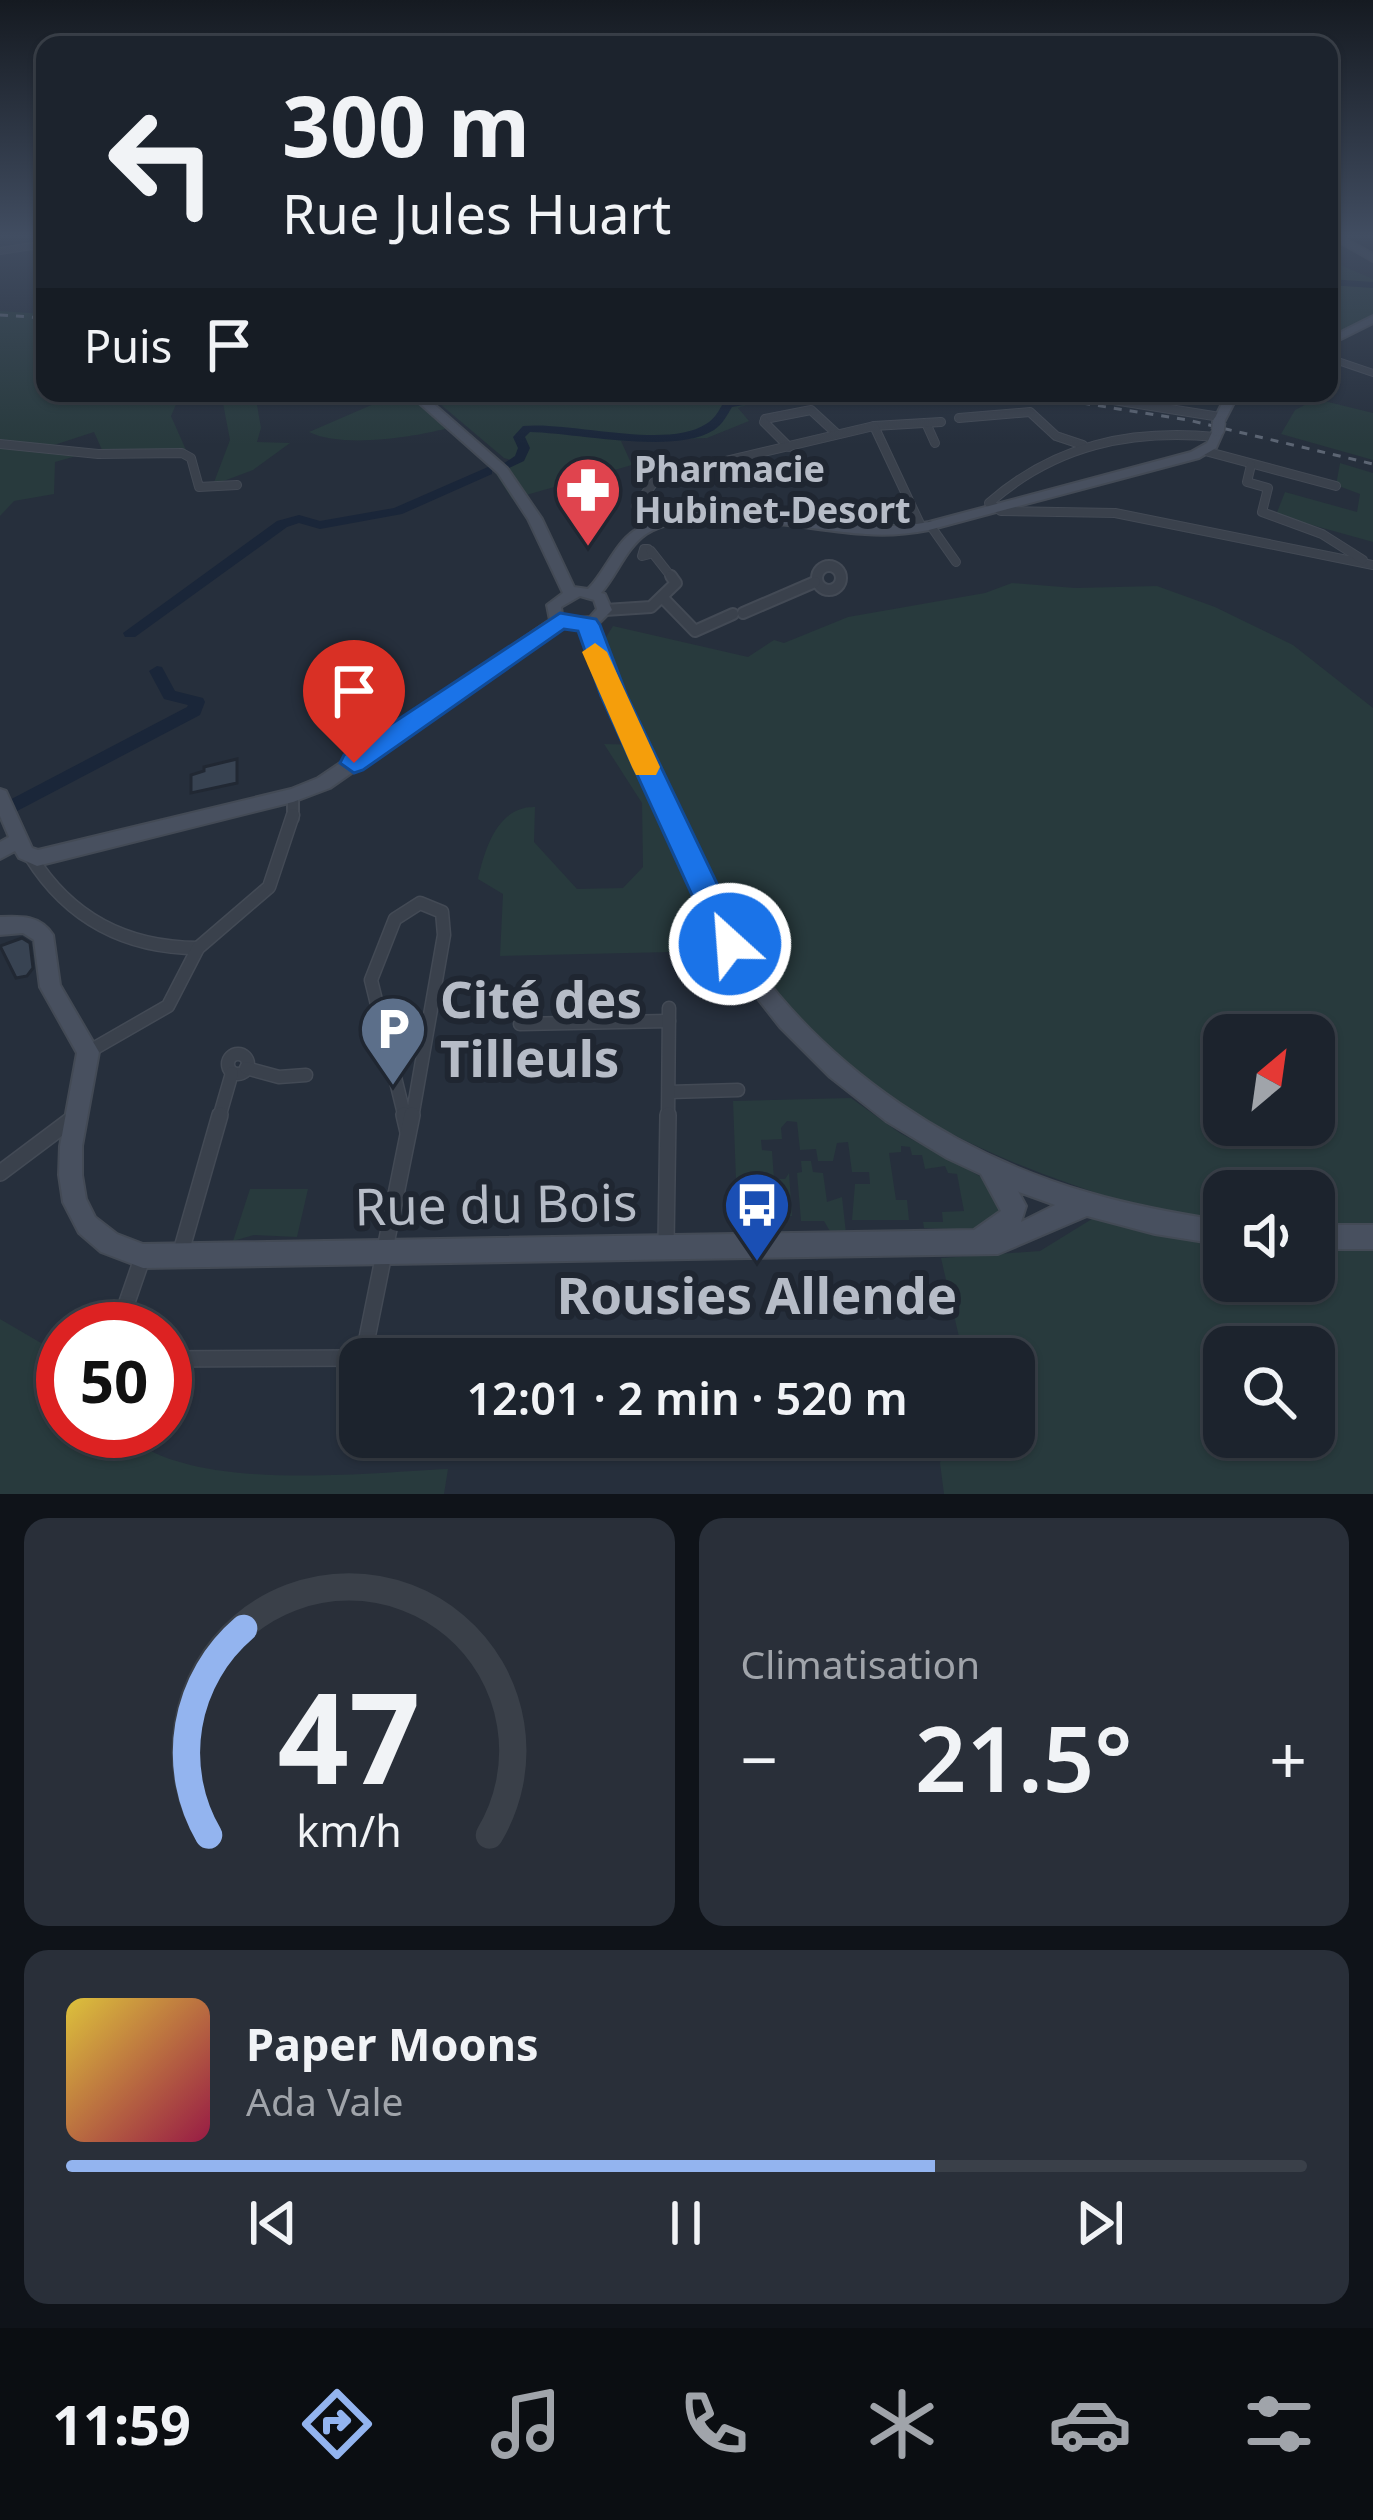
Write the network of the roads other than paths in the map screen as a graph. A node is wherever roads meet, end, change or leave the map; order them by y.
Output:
1 (1373, 320) edge
2 (1338, 338) edge
3 (1338, 361) edge
4 (1373, 373) edge
5 (424, 402) edge
6 (1119, 402) edge
7 (1229, 402) edge
8 (958, 418) dead end
9 (940, 422) dead end
10 (926, 423) junction
11 (874, 426) junction
12 (1218, 427) junction
13 (837, 434) junction
14 (935, 442) dead end
15 (0, 444) edge
16 (1083, 445) junction
17 (789, 447) junction
18 (1205, 451) junction
19 (1251, 465) junction
20 (237, 484) dead end
21 (1336, 486) dead end
22 (994, 509) junction
23 (656, 524) junction
24 (926, 525) junction
25 (651, 551) dead end
26 (956, 562) dead end
27 (1370, 564) edge
28 (815, 582) dead end
29 (570, 592) junction
30 (592, 592) junction
31 (663, 598) junction
32 (605, 610) junction
33 (560, 621) junction
34 (588, 625) junction
35 (292, 795) junction
36 (2, 799) edge
37 (16, 831) junction
38 (0, 851) edge
39 (31, 857) junction
40 (0, 926) edge
41 (198, 948) junction
42 (520, 1024) dead end
43 (88, 1052) junction
44 (306, 1075) dead end
45 (738, 1090) dead end
46 (669, 1092) junction
47 (75, 1118) junction
48 (408, 1132) junction
49 (986, 1165) junction
50 (0, 1173) edge
51 (1086, 1204) junction
52 (1203, 1230) edge
53 (1373, 1237) edge
54 (1335, 1238) edge
55 (980, 1242) junction
56 (666, 1247) junction
57 (387, 1252) junction
58 (180, 1255) junction
59 (143, 1256) junction
60 (127, 1302) edge
61 (368, 1338) edge
62 (339, 1358) edge
63 (192, 1359) edge

1 - 2 street
3 - 4 street
5 - 29 street
6 - 12 street
7 - 12 street
8 - 16 street
9 - 10 street
10 - 11 street
10 - 14 street
11 - 13 street
11 - 24 street
12 - 16 street
12 - 18 street
13 - 17 street
13 - 17 street
15 - 20 street
16 - 22 street
17 - 23 street
18 - 19 street
18 - 22 street
19 - 21 street
19 - 27 street
22 - 24 street
22 - 27 street
23 - 24 street
23 - 30 street
24 - 26 street
25 - 31 street
28 - 31 street
29 - 30 street
29 - 33 street
30 - 32 street
31 - 32 street
32 - 34 street
33 - 34 street
33 - 35 street
34 - 49 street
35 - 39 street
35 - 41 street
36 - 37 street
37 - 38 street
37 - 39 street
39 - 41 street
40 - 43 street
41 - 43 street
42 - 46 street
43 - 47 street, Rue du Bois
44 - 58 street
45 - 46 street
46 - 56 street
47 - 50 street
47 - 59 street, Rue du Bois
48 - 48 street
48 - 57 street
49 - 51 street
49 - 55 street
51 - 52 street
51 - 55 street, Rue du Bois
53 - 54 street
55 - 56 street, Rue du Bois
56 - 57 street, Rue du Bois
57 - 58 street, Rue du Bois
57 - 61 street
58 - 59 street, Rue du Bois
59 - 60 street
62 - 63 street

